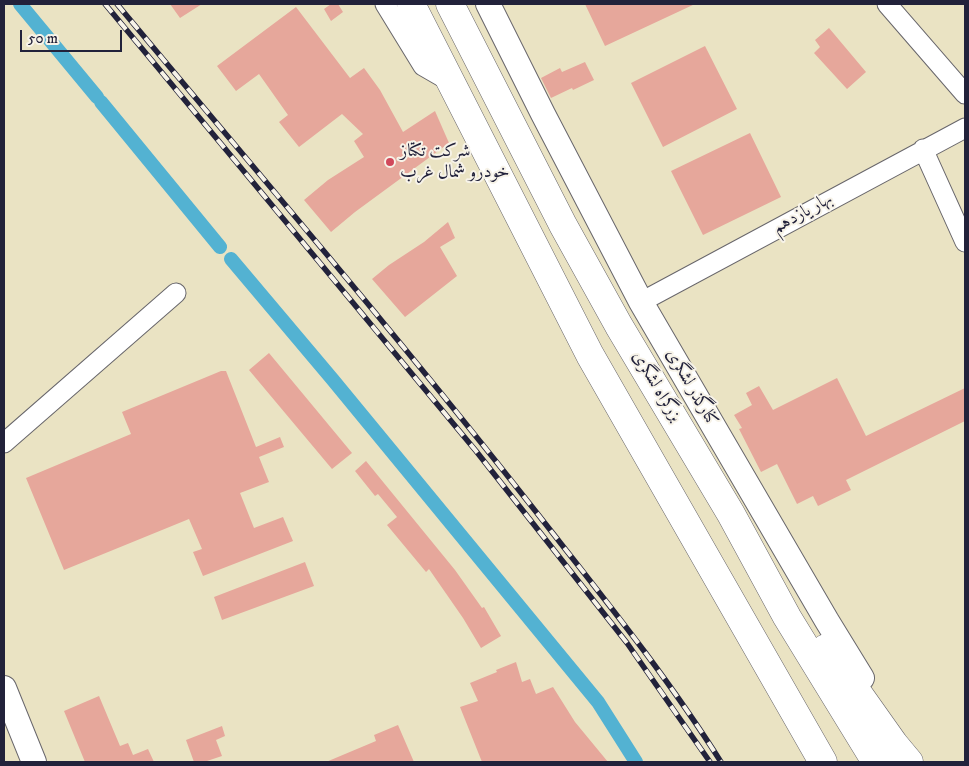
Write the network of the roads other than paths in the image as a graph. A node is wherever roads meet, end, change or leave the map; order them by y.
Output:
1 (385, 4) edge
2 (411, 4) edge
3 (450, 4) edge
4 (488, 4) edge
5 (887, 4) edge
6 (450, 81) junction
7 (965, 94) edge
8 (965, 128) edge
9 (923, 150) junction
10 (965, 242) edge
11 (176, 293) dead end
12 (642, 302) junction
13 (4, 443) edge
14 (731, 514) junction
15 (4, 688) edge
16 (34, 762) edge
17 (823, 762) edge
18 (876, 762) edge
19 (909, 762) edge
20 (914, 762) edge

1 - 6 street
2 - 6 highway
3 - 14 highway, بزرگراه لشگری
4 - 12 main road, کنارگذر لشگری
5 - 7 street
6 - 17 highway
8 - 9 street, بهار یازدهم
9 - 10 street
9 - 12 street, بهار یازدهم
11 - 13 street
12 - 20 main road, کنارگذر لشگری
14 - 18 highway, بزرگراه لشگری
14 - 19 highway
15 - 16 main road

